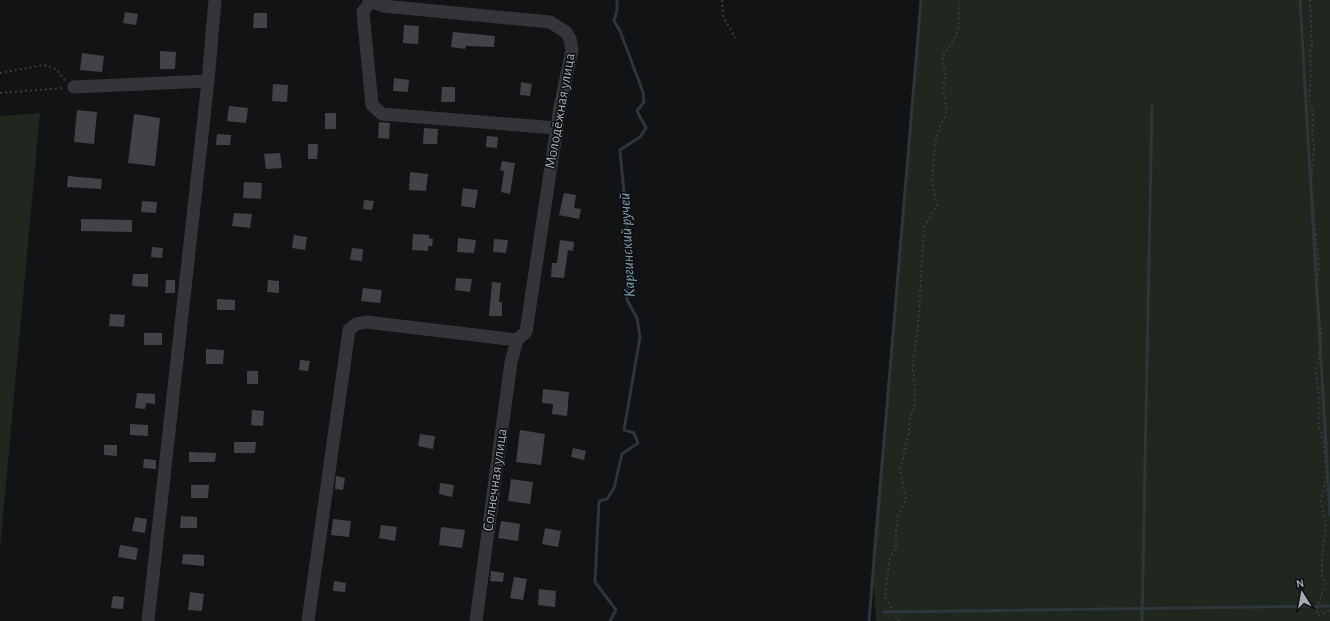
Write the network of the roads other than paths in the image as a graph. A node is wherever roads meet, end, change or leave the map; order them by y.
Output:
1 (215, 0) edge
2 (370, 1) edge
3 (208, 81) junction
4 (74, 87) road end
5 (556, 128) junction
6 (517, 340) junction
7 (148, 621) edge
8 (308, 621) edge
9 (476, 621) edge

1 - 3 street
2 - 5 street
2 - 5 street, Молодёжная улица
3 - 4 street
3 - 7 street
5 - 6 street, Молодёжная улица
6 - 8 street
6 - 9 street, Солнечная улица

